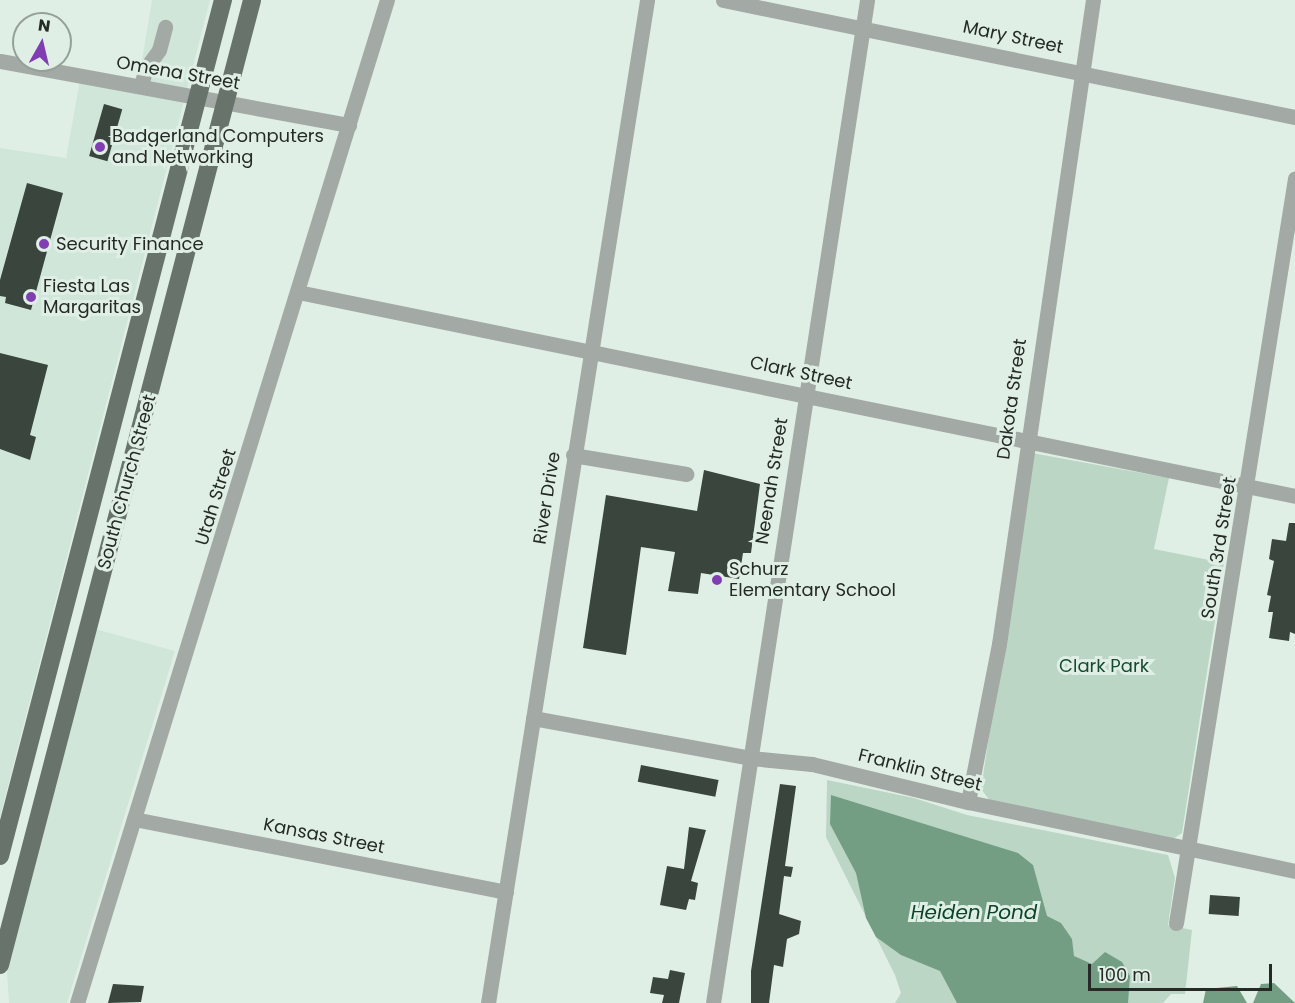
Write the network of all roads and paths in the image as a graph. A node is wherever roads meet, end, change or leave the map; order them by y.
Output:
1 (223, 0) edge
2 (252, 0) edge
3 (387, 0) edge
4 (646, 0) edge
5 (723, 0) edge
6 (867, 0) edge
7 (1093, 0) edge
8 (862, 26) junction
9 (165, 27) dead end
10 (0, 61) edge
11 (1080, 71) junction
12 (141, 85) junction
13 (197, 95) junction
14 (227, 101) junction
15 (1295, 117) edge
16 (349, 125) junction
17 (1295, 178) edge
18 (298, 292) junction
19 (589, 350) junction
20 (805, 393) junction
21 (1026, 440) junction
22 (573, 455) junction
23 (686, 474) dead end
24 (1248, 486) junction
25 (1295, 496) edge
26 (533, 718) junction
27 (750, 758) junction
28 (968, 802) junction
29 (134, 819) junction
30 (1189, 850) junction
31 (0, 856) edge
32 (1295, 871) edge
33 (506, 892) junction
34 (1176, 923) dead end
35 (0, 965) edge
36 (77, 1003) edge
37 (488, 1003) edge
38 (713, 1003) edge

1 - 13 main road, South Church Street
2 - 14 main road, South Church Street
3 - 16 street, Utah Street
4 - 19 street, River Drive
5 - 8 street, Mary Street
6 - 8 street, Neenah Street
7 - 11 street, Dakota Street
8 - 11 street, Mary Street
8 - 20 street, Neenah Street
9 - 12 street
10 - 12 street, Omena Street
11 - 15 street, Mary Street
11 - 21 street, Dakota Street
12 - 13 street, Omena Street
13 - 14 street, Omena Street
13 - 31 main road, South Church Street
14 - 16 street, Omena Street
14 - 35 main road, South Church Street
16 - 18 street, Utah Street
17 - 24 street, South 3rd Street
18 - 19 street, Clark Street
18 - 29 street, Utah Street
19 - 20 street, Clark Street
19 - 22 street, River Drive
20 - 21 street, Clark Street
20 - 27 street, Neenah Street
21 - 24 street, Clark Street
21 - 28 street, Dakota Street
22 - 23 street
22 - 26 street, River Drive
24 - 25 street, Clark Street
24 - 30 street, South 3rd Street
26 - 27 street, Franklin Street
26 - 33 street, River Drive
27 - 28 street, Franklin Street
27 - 38 street, Neenah Street
28 - 30 street, Franklin Street
29 - 33 street, Kansas Street
29 - 36 street, Utah Street
30 - 32 street, Franklin Street
30 - 34 street, South 3rd Street
33 - 37 street, River Drive

